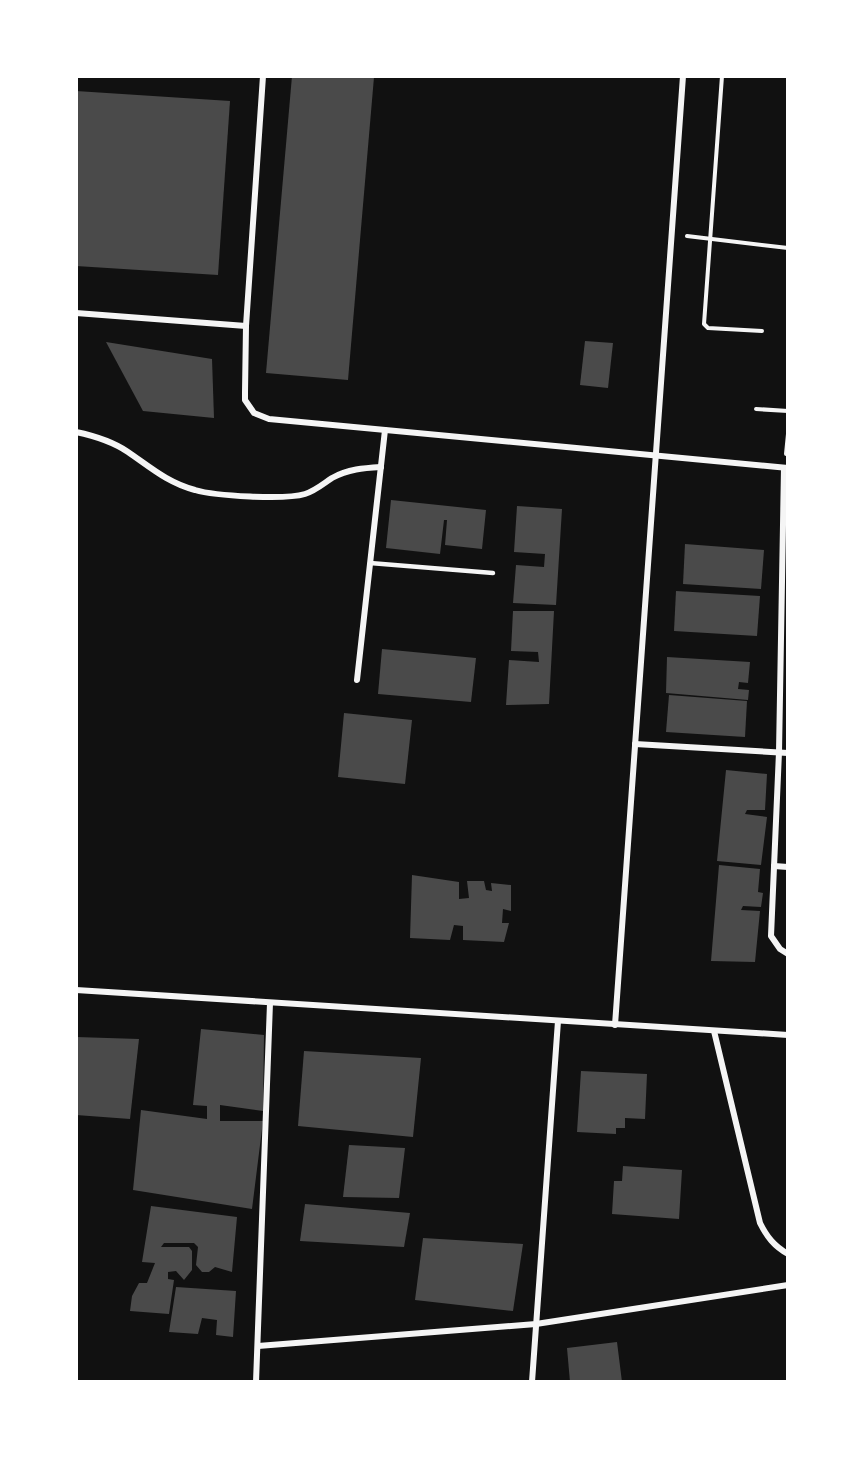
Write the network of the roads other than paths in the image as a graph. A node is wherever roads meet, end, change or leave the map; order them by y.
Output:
1 (263, 76) edge
2 (683, 76) edge
3 (76, 313) edge
4 (246, 326) junction
5 (386, 430) junction
6 (76, 432) edge
7 (656, 456) junction
8 (381, 467) junction
9 (786, 468) edge
10 (370, 564) junction
11 (493, 573) dead end
12 (357, 680) dead end
13 (635, 744) junction
14 (779, 752) junction
15 (788, 753) edge
16 (774, 866) junction
17 (788, 867) edge
18 (788, 954) edge
19 (76, 990) edge
20 (270, 1002) junction
21 (558, 1021) junction
22 (615, 1024) junction
23 (714, 1031) junction
24 (788, 1035) edge
25 (788, 1254) edge
26 (788, 1285) edge
27 (536, 1324) junction
28 (258, 1346) junction
29 (256, 1382) edge
30 (532, 1382) edge

1 - 4 street
2 - 7 street
3 - 4 street
4 - 5 street
5 - 7 street
5 - 8 street
6 - 8 street
7 - 9 street
7 - 13 street
8 - 10 street
9 - 14 street
10 - 11 lane
10 - 12 street
13 - 14 street
13 - 22 street
14 - 15 street
14 - 16 street
16 - 17 street
16 - 18 street
19 - 20 street
20 - 21 street
20 - 28 street
21 - 22 street
21 - 27 street
22 - 23 street
23 - 24 street
23 - 25 street
26 - 27 street
27 - 28 street
27 - 30 street
28 - 29 street

